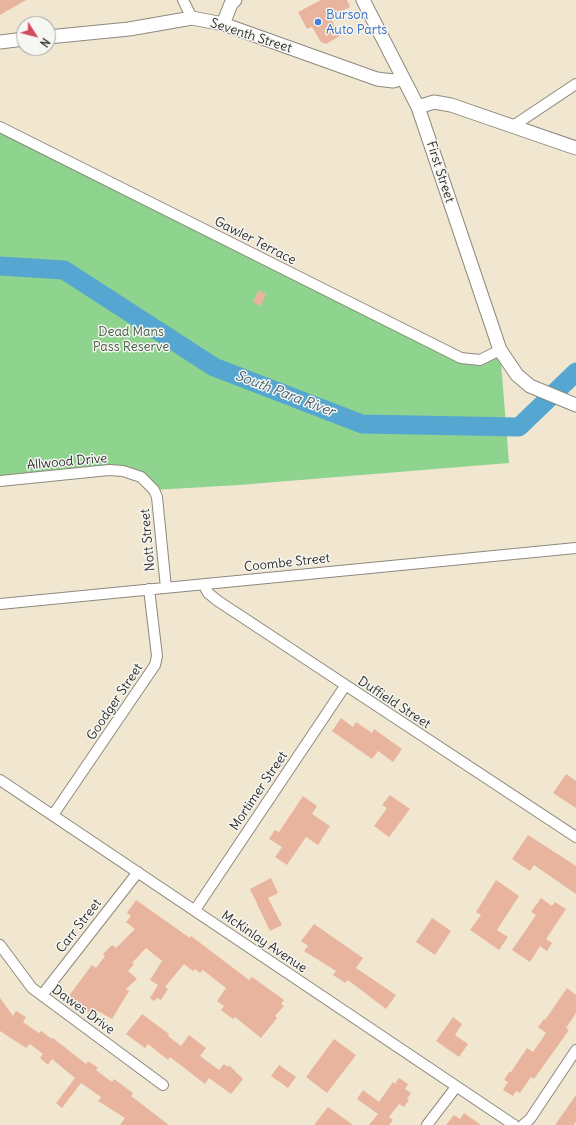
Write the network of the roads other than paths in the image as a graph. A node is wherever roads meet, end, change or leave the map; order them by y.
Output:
1 (183, 0) edge
2 (235, 0) edge
3 (363, 0) edge
4 (192, 18) junction
5 (223, 24) junction
6 (56, 36) edge
7 (16, 40) edge
8 (0, 42) edge
9 (403, 78) junction
10 (576, 84) edge
11 (418, 107) junction
12 (512, 126) junction
13 (0, 127) edge
14 (576, 148) edge
15 (500, 350) junction
16 (576, 405) edge
17 (0, 481) edge
18 (154, 490) joint
19 (576, 548) edge
20 (204, 584) junction
21 (166, 588) junction
22 (149, 589) junction
23 (0, 604) edge
24 (345, 686) junction
25 (0, 780) edge
26 (53, 815) junction
27 (576, 837) edge
28 (138, 872) junction
29 (195, 910) junction
30 (0, 945) edge
31 (42, 996) junction
32 (576, 1050) edge
33 (163, 1085) dead end
34 (456, 1087) junction
35 (526, 1122) edge
36 (427, 1125) edge
37 (514, 1125) edge

1 - 4 street
2 - 5 main road
3 - 9 main road, First Street
4 - 5 main road, Seventh Street
4 - 6 main road, Seventh Street
5 - 9 main road, Seventh Street
7 - 8 main road
9 - 11 main road, First Street
10 - 12 street
11 - 12 main road
11 - 15 main road, First Street
12 - 14 main road
13 - 15 street, Gawler Terrace
15 - 16 main road, First Street
17 - 18 street, Allwood Drive
18 - 21 street, Nott Street
19 - 20 street, Coombe Street
20 - 21 street, Coombe Street
20 - 24 street, Duffield Street
21 - 22 street, Coombe Street
22 - 23 street, Coombe Street
22 - 26 street, Goodger Street
24 - 27 street, Duffield Street
24 - 29 street, Mortimer Street
25 - 26 street, McKinlay Avenue
26 - 28 street, McKinlay Avenue
28 - 29 street, McKinlay Avenue
28 - 31 street, Carr Street
29 - 34 street, McKinlay Avenue
30 - 31 street, Dawes Drive
31 - 33 street, Dawes Drive
32 - 35 street
34 - 36 street
34 - 37 street, McKinlay Avenue

